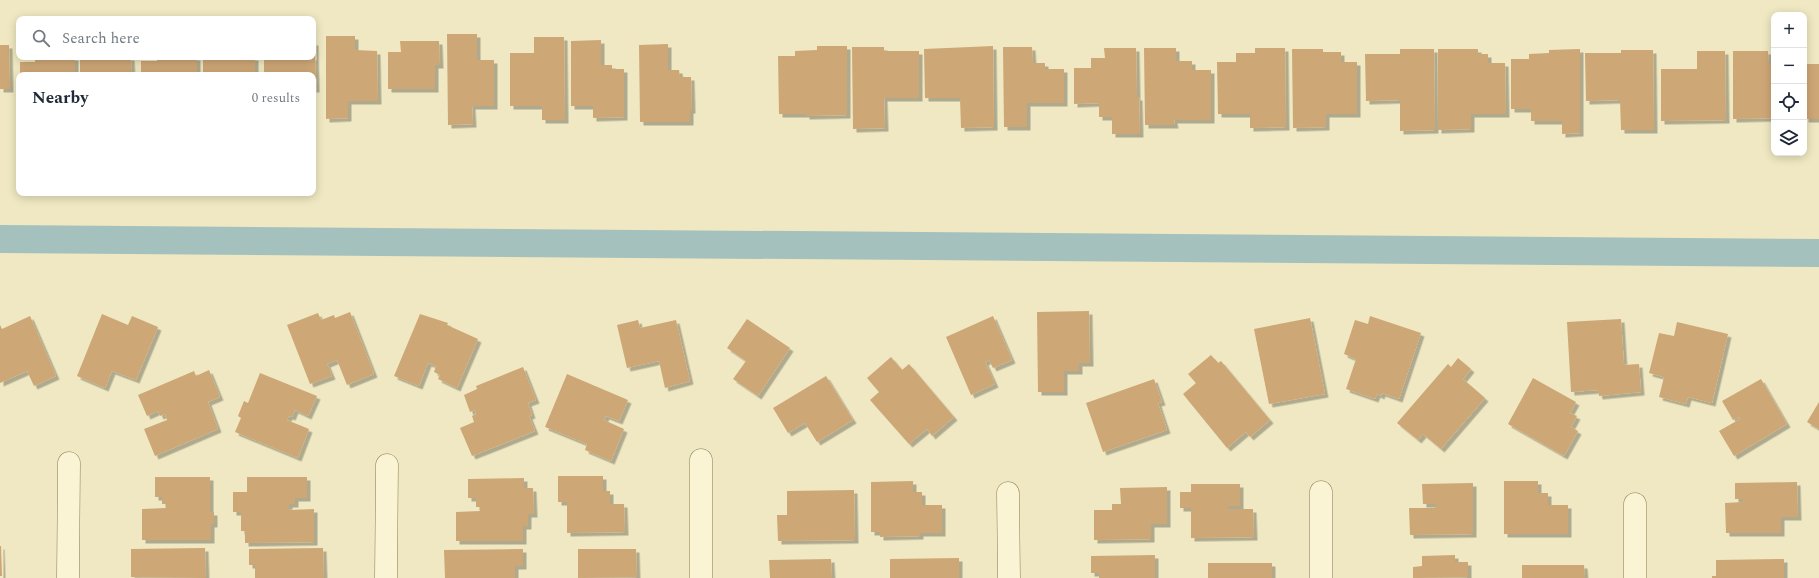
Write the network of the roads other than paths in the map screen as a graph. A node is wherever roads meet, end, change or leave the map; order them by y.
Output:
1 (700, 460) dead end
2 (69, 463) dead end
3 (387, 465) dead end
4 (1321, 492) dead end
5 (1008, 493) dead end
6 (1635, 504) dead end
7 (68, 578) edge
8 (386, 578) edge
9 (701, 578) edge
10 (1009, 578) edge
11 (1321, 578) edge
12 (1635, 578) edge

1 - 9 street
2 - 7 street
3 - 8 street
4 - 11 street
5 - 10 street
6 - 12 street

